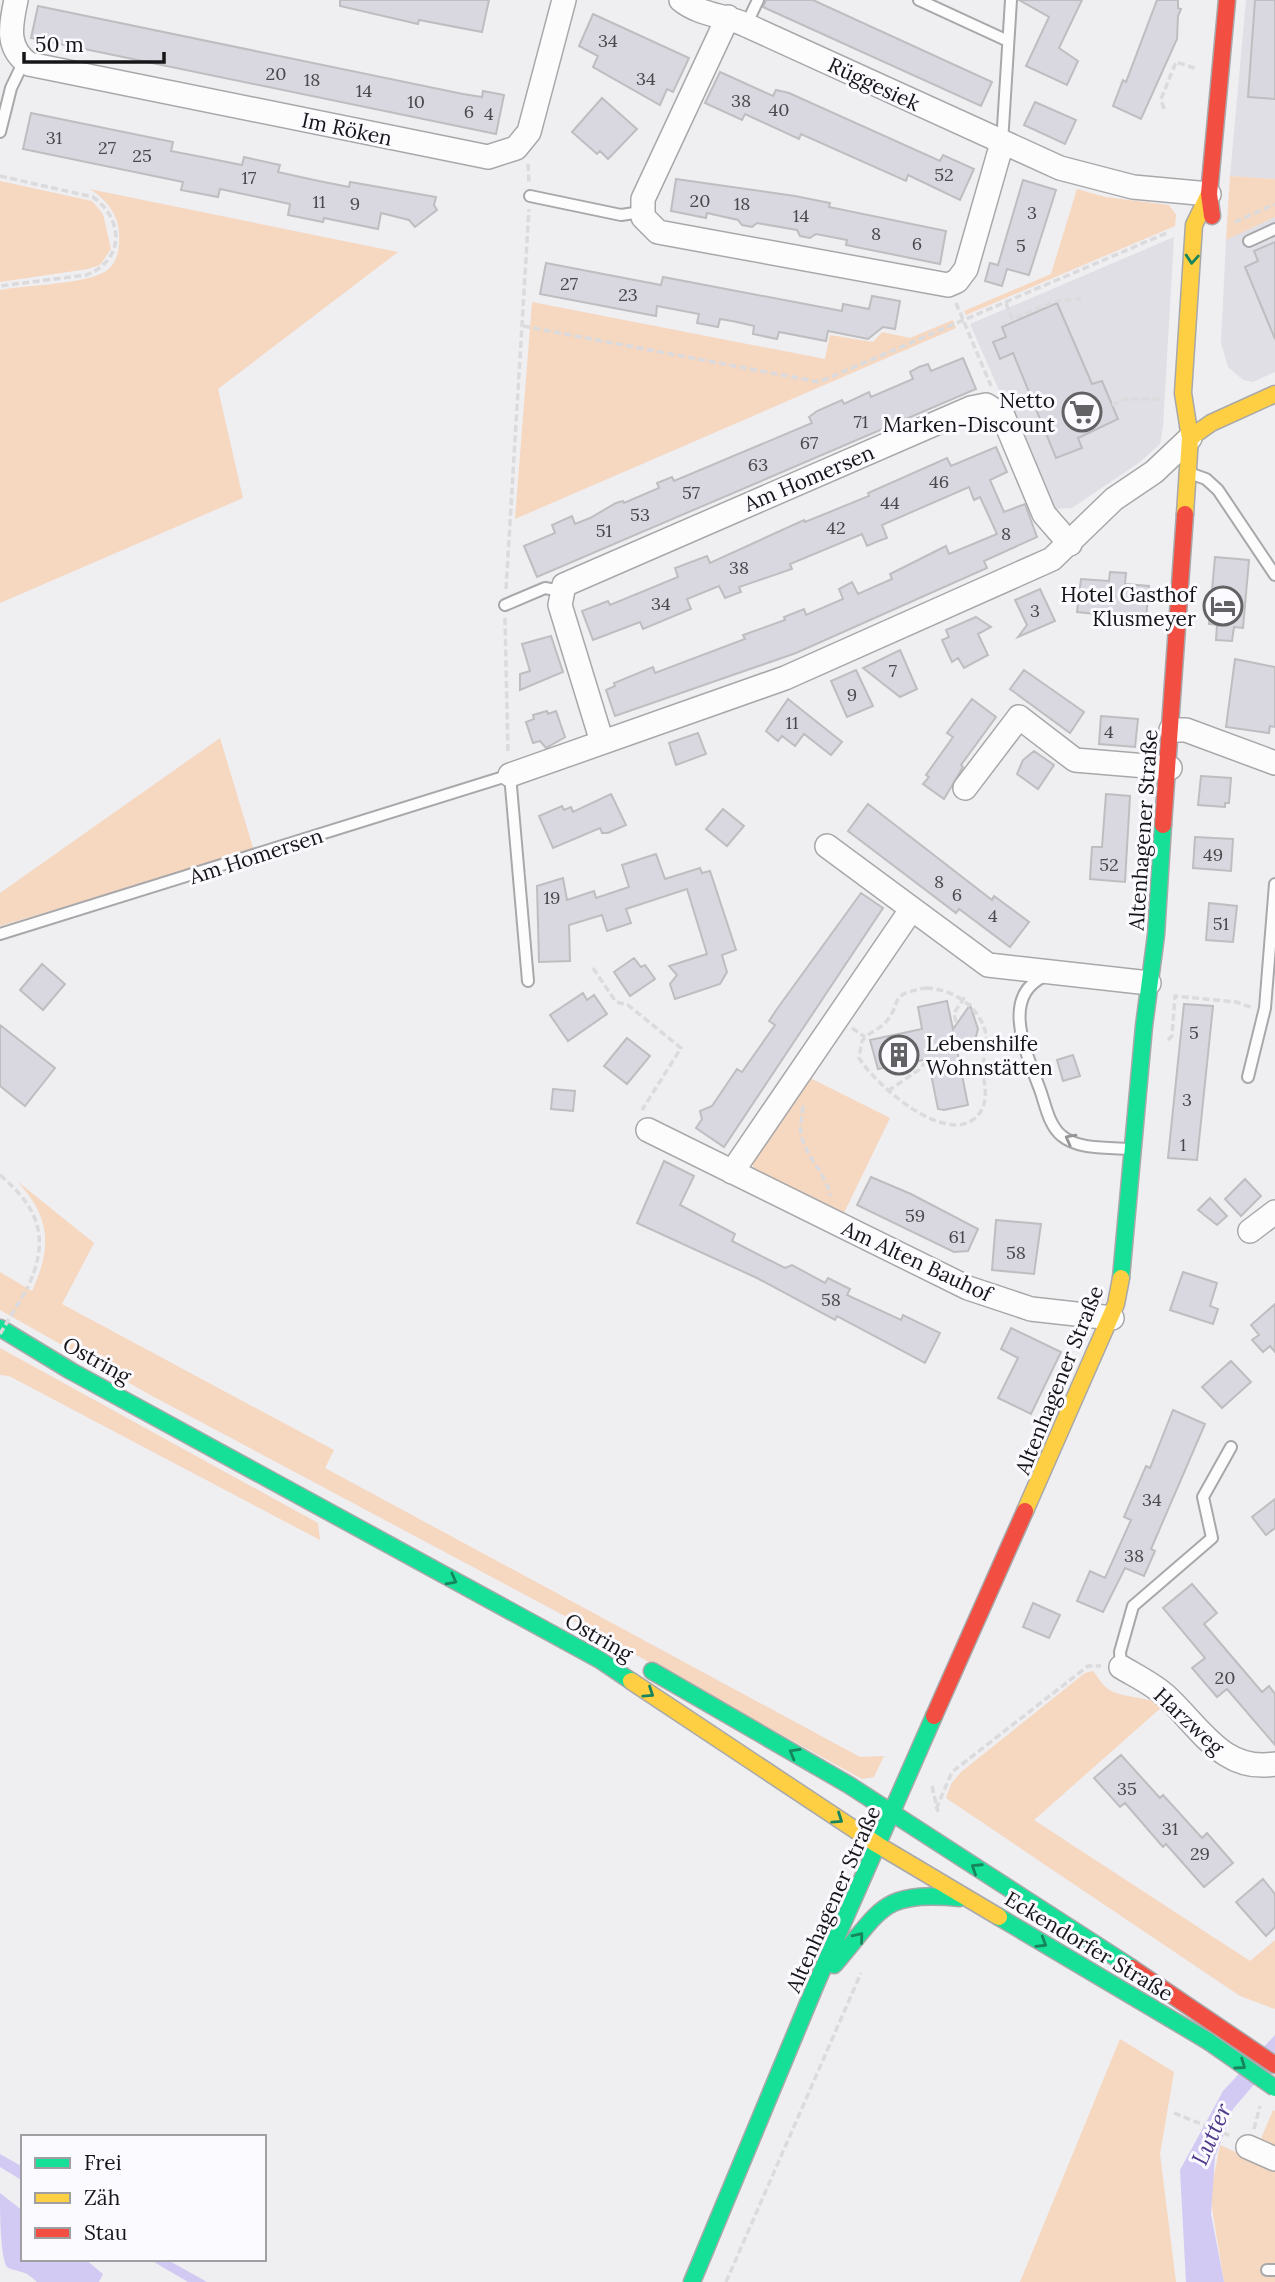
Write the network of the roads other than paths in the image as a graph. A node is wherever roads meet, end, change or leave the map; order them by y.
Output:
1 (16, 0) edge
2 (564, 0) edge
3 (681, 0) edge
4 (758, 0) edge
5 (919, 0) edge
6 (1011, 0) edge
7 (1227, 0) edge
8 (737, 21) junction
9 (1008, 41) junction
10 (24, 61) junction
11 (0, 132) edge
12 (1002, 143) junction
13 (1209, 194) junction
14 (530, 196) road end
15 (641, 212) junction
16 (1275, 229) edge
17 (1213, 232) road end
18 (1249, 241) dead end
19 (1275, 394) edge
20 (1203, 400) dead end
21 (1190, 438) junction
22 (1188, 473) junction
23 (1070, 544) junction
24 (1275, 575) edge
25 (561, 591) junction
26 (505, 604) road end
27 (1171, 730) junction
28 (602, 742) junction
29 (1275, 763) edge
30 (1170, 768) junction
31 (510, 775) junction
32 (965, 788) dead end
33 (827, 846) dead end
34 (1275, 884) edge
35 (911, 910) junction
36 (0, 934) edge
37 (1057, 974) junction
38 (528, 981) dead end
39 (1149, 983) junction
40 (1248, 1077) dead end
41 (645, 1121) road end
42 (1136, 1149) junction
43 (732, 1172) junction
44 (1275, 1212) edge
45 (1250, 1231) dead end
46 (1112, 1318) junction
47 (0, 1328) edge
48 (1231, 1447) dead end
49 (285, 1488) junction
50 (618, 1651) dead end
51 (641, 1665) dead end
52 (1121, 1667) joint
53 (1275, 1763) edge
54 (894, 1815) junction
55 (878, 1845) junction
56 (967, 1898) junction
57 (817, 1984) junction
58 (1275, 2065) edge
59 (1275, 2088) edge
60 (1248, 2147) road end
61 (1275, 2159) edge
62 (692, 2282) edge

1 - 10 street
2 - 10 street, Im Röken
3 - 8 street, Rüggesiek
4 - 8 lane
5 - 9 lane
6 - 9 lane
7 - 13 main road
8 - 12 street, Rüggesiek
8 - 15 street
9 - 12 lane
10 - 11 lane
12 - 13 street, Rüggesiek
12 - 15 street
13 - 17 main road
13 -> 21 main road
14 - 15 lane
16 - 18 lane
19 - 21 main road
20 - 21 main road
21 - 22 main road, Altenhagener Straße
21 - 23 street, Am Homersen
22 - 24 lane
22 - 27 main road, Altenhagener Straße
23 - 25 street, Am Homersen
23 - 28 street, Am Homersen
25 - 26 lane, Am Homersen
25 - 28 street
27 - 29 street
27 - 30 main road, Altenhagener Straße
28 - 31 street, Am Homersen
30 - 32 street
30 - 39 main road, Altenhagener Straße
31 - 36 lane, Am Homersen
31 - 38 lane
33 - 35 street
34 - 40 lane
35 - 37 street
35 - 43 street
37 - 39 street
42 -> 37 lane
39 - 42 main road, Altenhagener Straße
41 - 43 street, Am Alten Bauhof
42 - 46 main road, Altenhagener Straße
43 - 46 street, Am Alten Bauhof
44 - 45 street
46 - 54 main road, Altenhagener Straße
47 - 49 main road, Ostring
48 - 52 lane
49 - 50 main road, Ostring
49 -> 55 main road, Ostring
54 -> 51 main road, Ostring
52 - 53 street, Harzweg
54 - 55 main road, Altenhagener Straße
58 -> 54 main road, Eckendorfer Straße
55 - 56 main road, Eckendorfer Straße
55 - 57 main road, Altenhagener Straße
57 -> 56 main road
56 -> 59 main road, Eckendorfer Straße, bridge
57 - 62 main road, Altenhagener Straße
60 - 61 street

